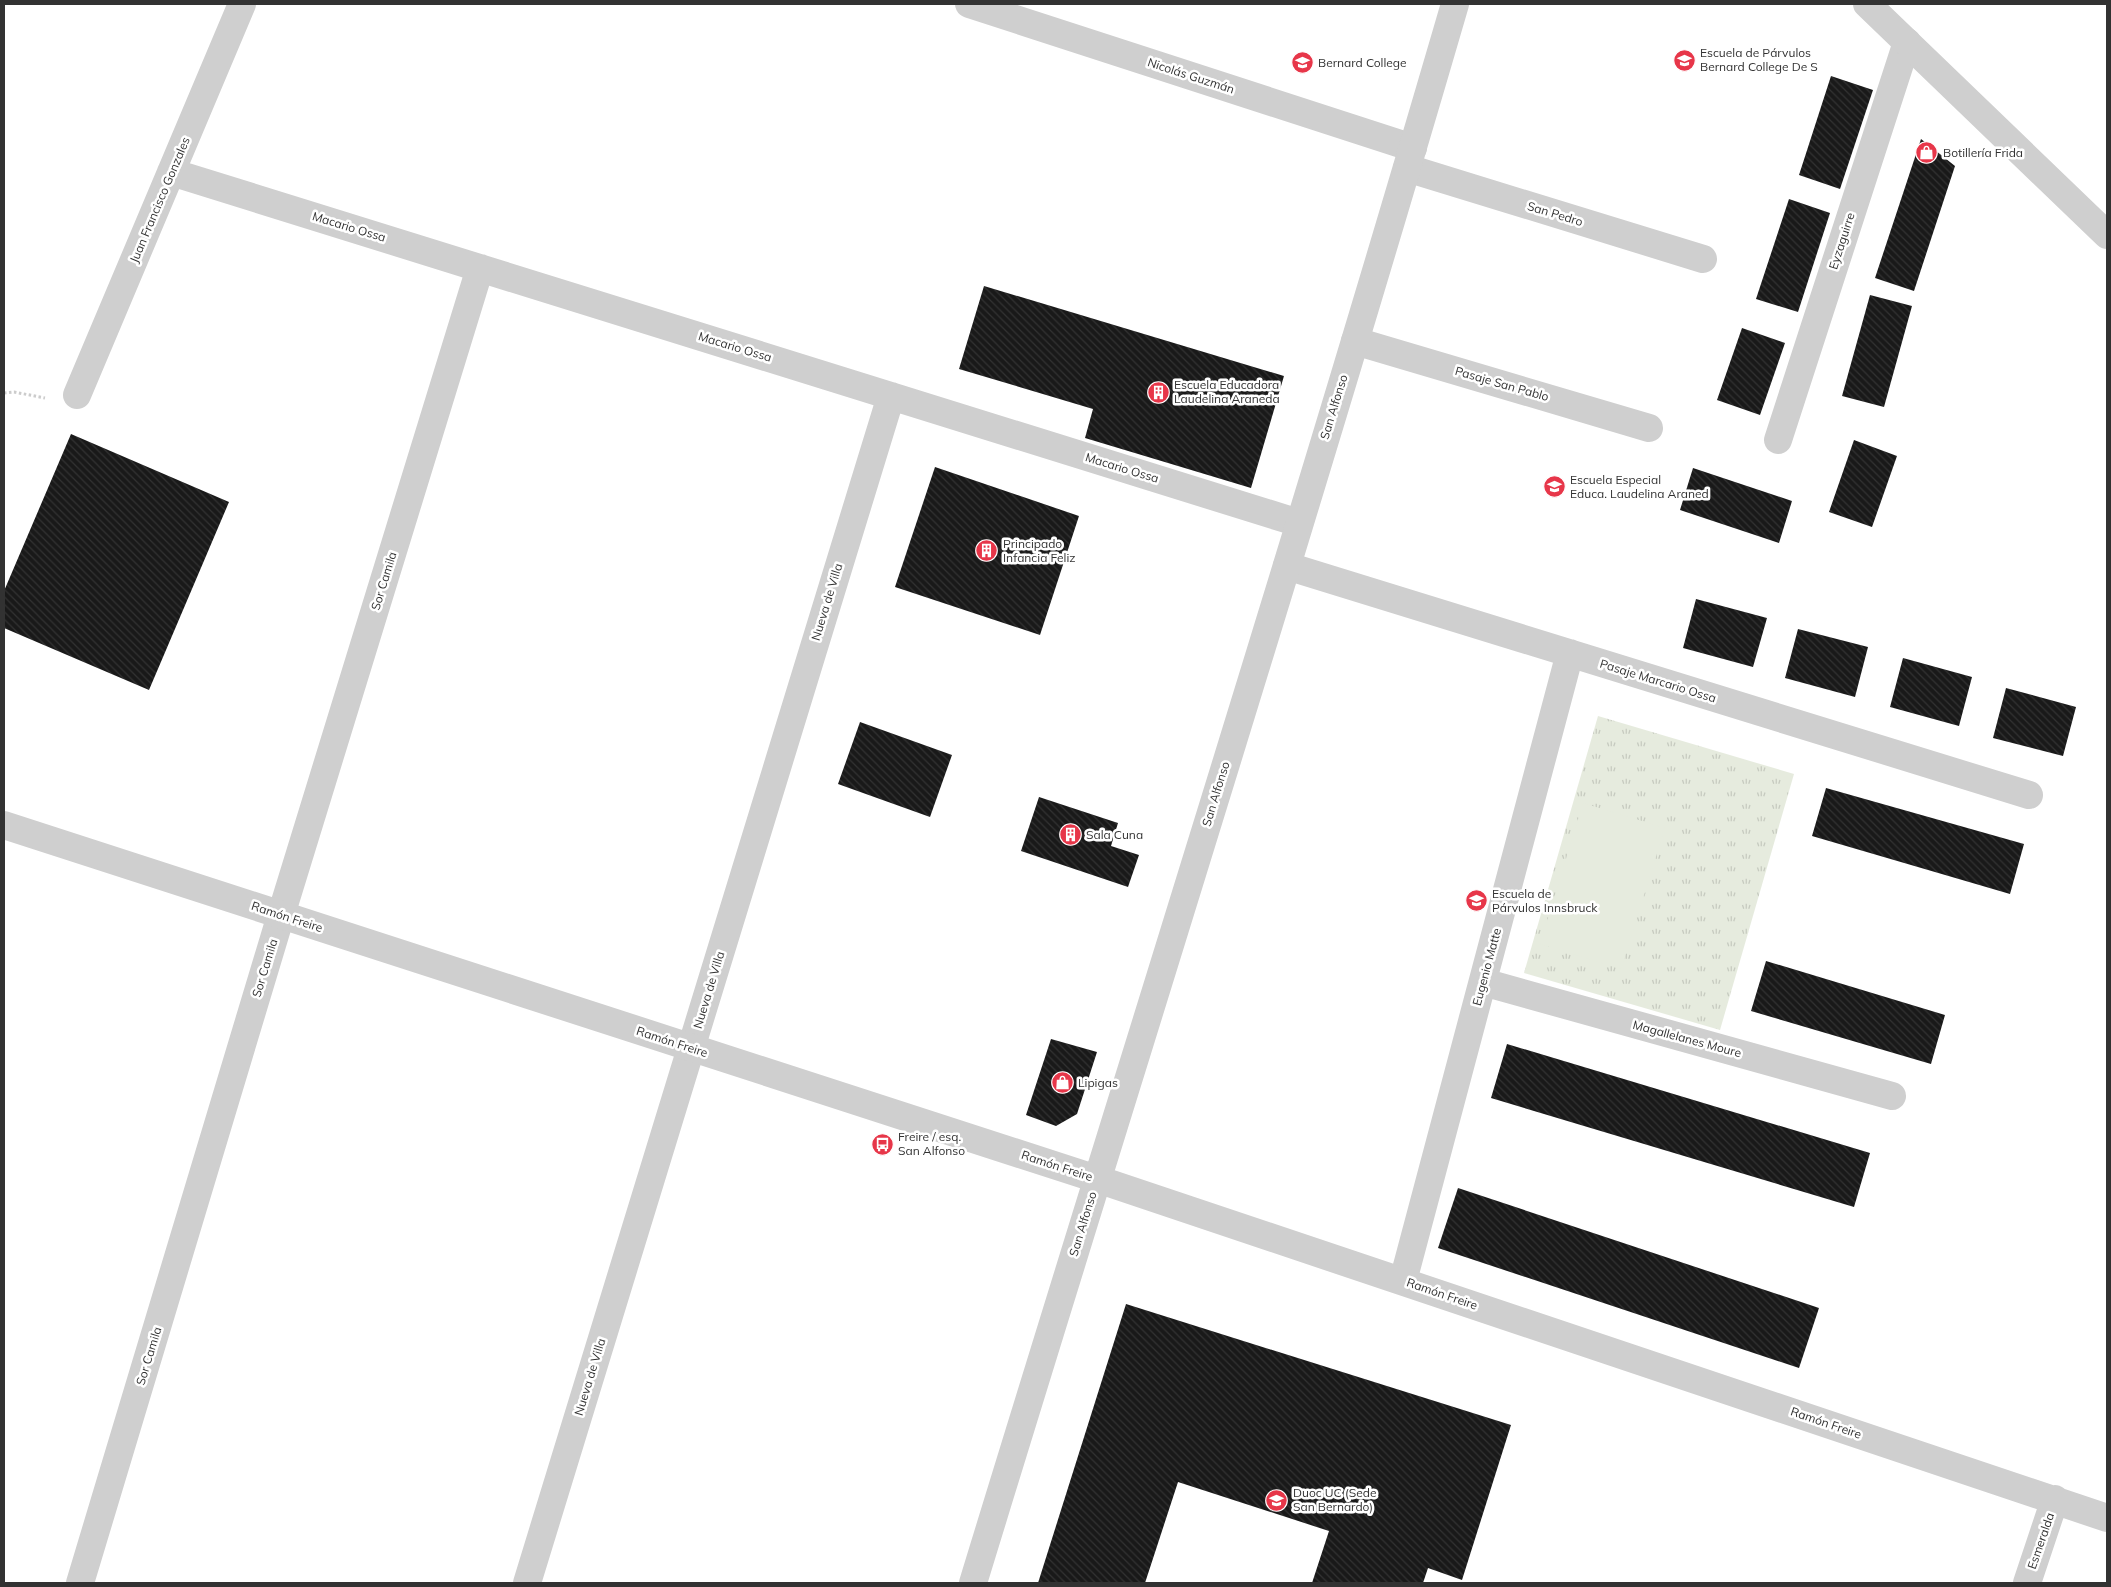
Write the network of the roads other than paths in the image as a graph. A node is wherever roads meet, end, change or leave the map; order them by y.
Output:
1 (242, 4) edge
2 (969, 4) edge
3 (1455, 4) edge
4 (1867, 4) edge
5 (1023, 12) edge
6 (1906, 42) junction
7 (1410, 158) junction
8 (171, 172) junction
9 (2107, 236) edge
10 (1703, 259) dead end
11 (480, 268) junction
12 (1354, 341) junction
13 (77, 395) dead end
14 (891, 396) junction
15 (1649, 428) dead end
16 (1778, 440) dead end
17 (1299, 523) junction
18 (1287, 566) junction
19 (1570, 654) junction
20 (2029, 795) dead end
21 (4, 825) edge
22 (281, 915) junction
23 (1483, 982) junction
24 (691, 1048) junction
25 (1892, 1096) dead end
26 (1097, 1179) junction
27 (1403, 1281) junction
28 (2055, 1499) junction
29 (2107, 1518) edge
30 (80, 1583) edge
31 (526, 1583) edge
32 (973, 1583) edge
33 (2027, 1583) edge

1 - 8 street, Juan Francisco Gonzales
2 - 5 street, Nicolás Guzmán
3 - 7 street, San Alfonso
4 - 6 street
5 - 7 street, Nicolás Guzmán
6 - 9 street
6 - 16 street, Eyzaguirre
7 - 10 street, San Pedro
7 - 12 street, San Alfonso
8 - 11 street, Macario Ossa
8 - 13 street, Juan Francisco Gonzales
11 - 14 street, Macario Ossa
11 - 22 street, Sor Camila
12 - 15 street, Pasaje San Pablo
12 - 17 street, San Alfonso
14 - 17 street, Macario Ossa
14 - 24 street, Nueva de Villa
17 - 18 street, San Alfonso
18 - 19 street, Pasaje Marcario Ossa
18 - 26 street, San Alfonso
19 - 20 street, Pasaje Marcario Ossa
19 - 23 street, Eugenio Matte
21 - 22 street, Ramón Freire
22 - 24 street, Ramón Freire
22 - 30 street, Sor Camila
23 - 25 street, Magallelanes Moure
23 - 27 street, Eugenio Matte
24 - 26 street, Ramón Freire
24 - 31 street, Nueva de Villa
26 - 27 street, Ramón Freire
26 - 32 street, San Alfonso
27 - 28 street, Ramón Freire
28 - 29 street, Ramón Freire
28 - 33 street, Esmeralda

